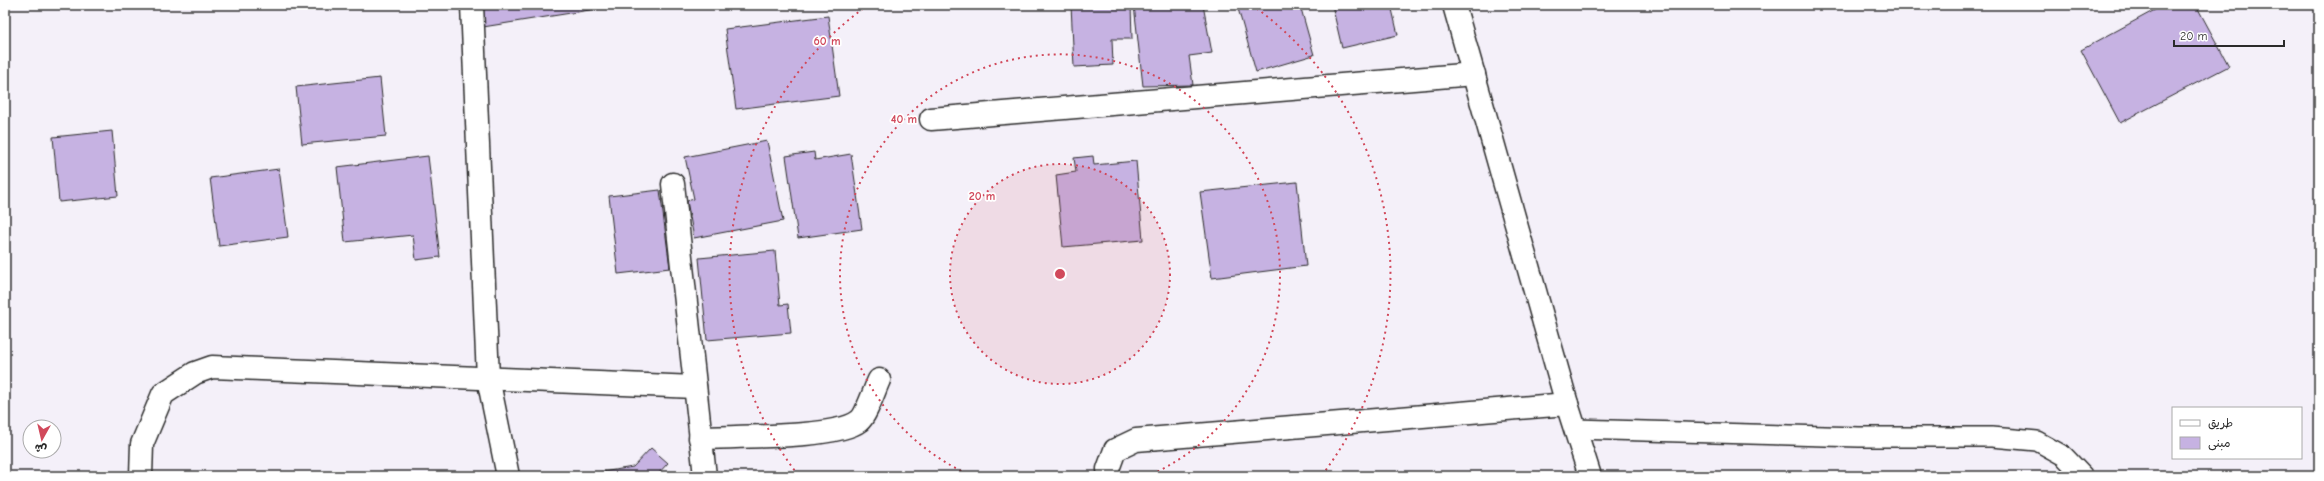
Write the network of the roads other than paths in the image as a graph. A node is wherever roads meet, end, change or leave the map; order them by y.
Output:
1 (472, 5) edge
2 (1454, 5) edge
3 (1474, 74) junction
4 (931, 119) dead end
5 (673, 184) dead end
6 (488, 378) junction
7 (879, 380) dead end
8 (695, 387) junction
9 (1567, 404) junction
10 (1575, 429) junction
11 (700, 438) junction
12 (141, 476) edge
13 (508, 476) edge
14 (704, 476) edge
15 (1109, 476) edge
16 (1590, 476) edge
17 (2083, 476) edge

1 - 6 street
2 - 3 street
3 - 4 street
3 - 9 street
5 - 8 street
6 - 8 street
6 - 12 street
6 - 13 street
7 - 11 street
8 - 11 street
9 - 10 street
9 - 15 street
10 - 16 street
10 - 17 lane
11 - 14 street

